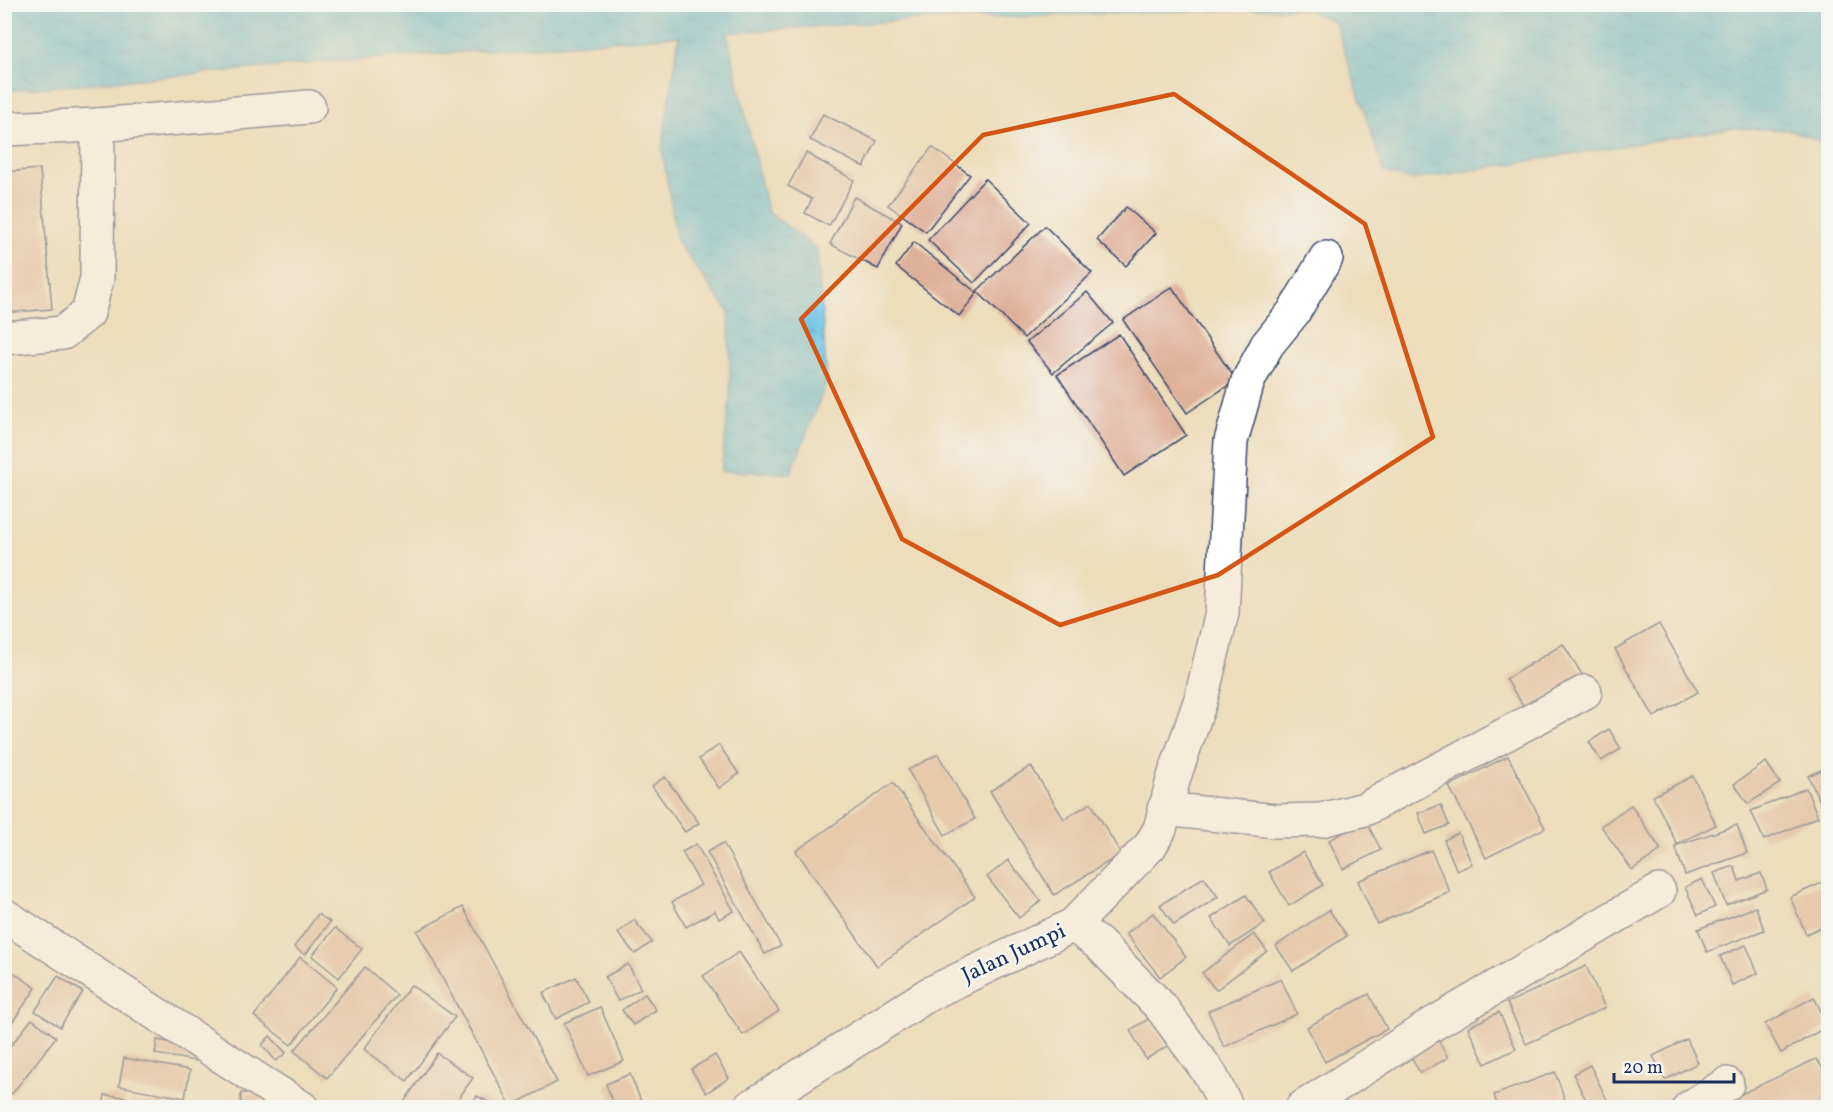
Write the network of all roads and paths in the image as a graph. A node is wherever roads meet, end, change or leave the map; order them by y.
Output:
1 (309, 107) dead end
2 (98, 125) junction
3 (4, 129) edge
4 (1326, 258) dead end
5 (4, 338) edge
6 (1585, 692) dead end
7 (1164, 809) junction
8 (1659, 891) dead end
9 (4, 915) edge
10 (1073, 925) junction
11 (1727, 1084) dead end
12 (302, 1107) edge
13 (749, 1107) edge
14 (1227, 1107) edge
15 (1302, 1107) edge
16 (1689, 1107) edge

1 - 2 street
2 - 3 street
2 - 5 street
4 - 7 street
6 - 7 street
7 - 10 street
8 - 15 street
9 - 12 street
10 - 13 street, Jalan Jumpi
10 - 14 street, Jalan Jumpi
11 - 16 street

